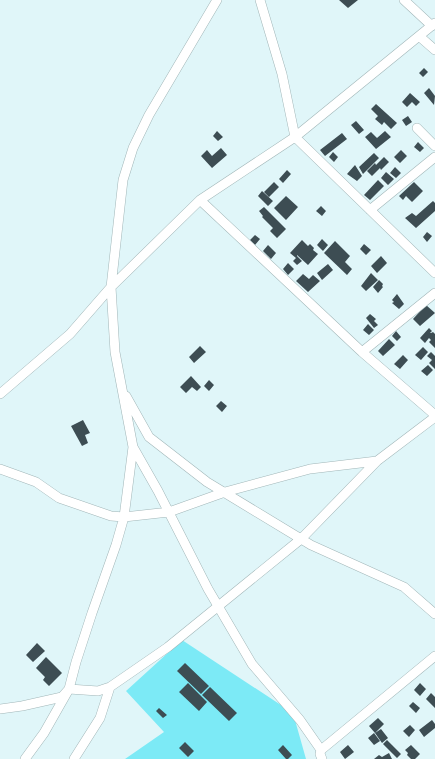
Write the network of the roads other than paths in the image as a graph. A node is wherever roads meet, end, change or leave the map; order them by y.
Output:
1 (217, 0) edge
2 (260, 0) edge
3 (404, 0) edge
4 (433, 24) edge
5 (419, 36) junction
6 (435, 50) edge
7 (417, 128) dead end
8 (295, 136) junction
9 (435, 146) edge
10 (435, 157) edge
11 (200, 200) junction
12 (370, 210) junction
13 (435, 274) edge
14 (111, 287) junction
15 (435, 293) edge
16 (362, 352) junction
17 (2, 388) edge
18 (122, 390) junction
19 (435, 416) edge
20 (133, 447) junction
21 (377, 461) junction
22 (0, 469) edge
23 (225, 492) junction
24 (169, 512) junction
25 (124, 517) junction
26 (301, 539) junction
27 (218, 607) junction
28 (435, 614) edge
29 (435, 656) edge
30 (110, 687) junction
31 (69, 689) junction
32 (0, 709) edge
33 (322, 755) edge
34 (25, 759) edge
35 (74, 759) edge

1 - 14 street
2 - 8 street
3 - 4 street
4 - 5 street
5 - 6 street
5 - 8 street
7 - 9 street
8 - 11 street
8 - 12 street
10 - 12 street
11 - 14 street
11 - 16 street
12 - 13 street
14 - 17 street
14 - 18 street
15 - 16 street
16 - 19 street
18 - 20 street
18 - 23 street
19 - 21 street
20 - 24 street
20 - 25 street
21 - 23 street
21 - 26 street
22 - 25 street
23 - 24 street
23 - 26 street
24 - 25 street
24 - 27 street
25 - 31 street
26 - 27 street
26 - 28 street
27 - 30 street
27 - 33 street
29 - 33 street
30 - 31 street
30 - 35 street
31 - 32 street
31 - 34 street

